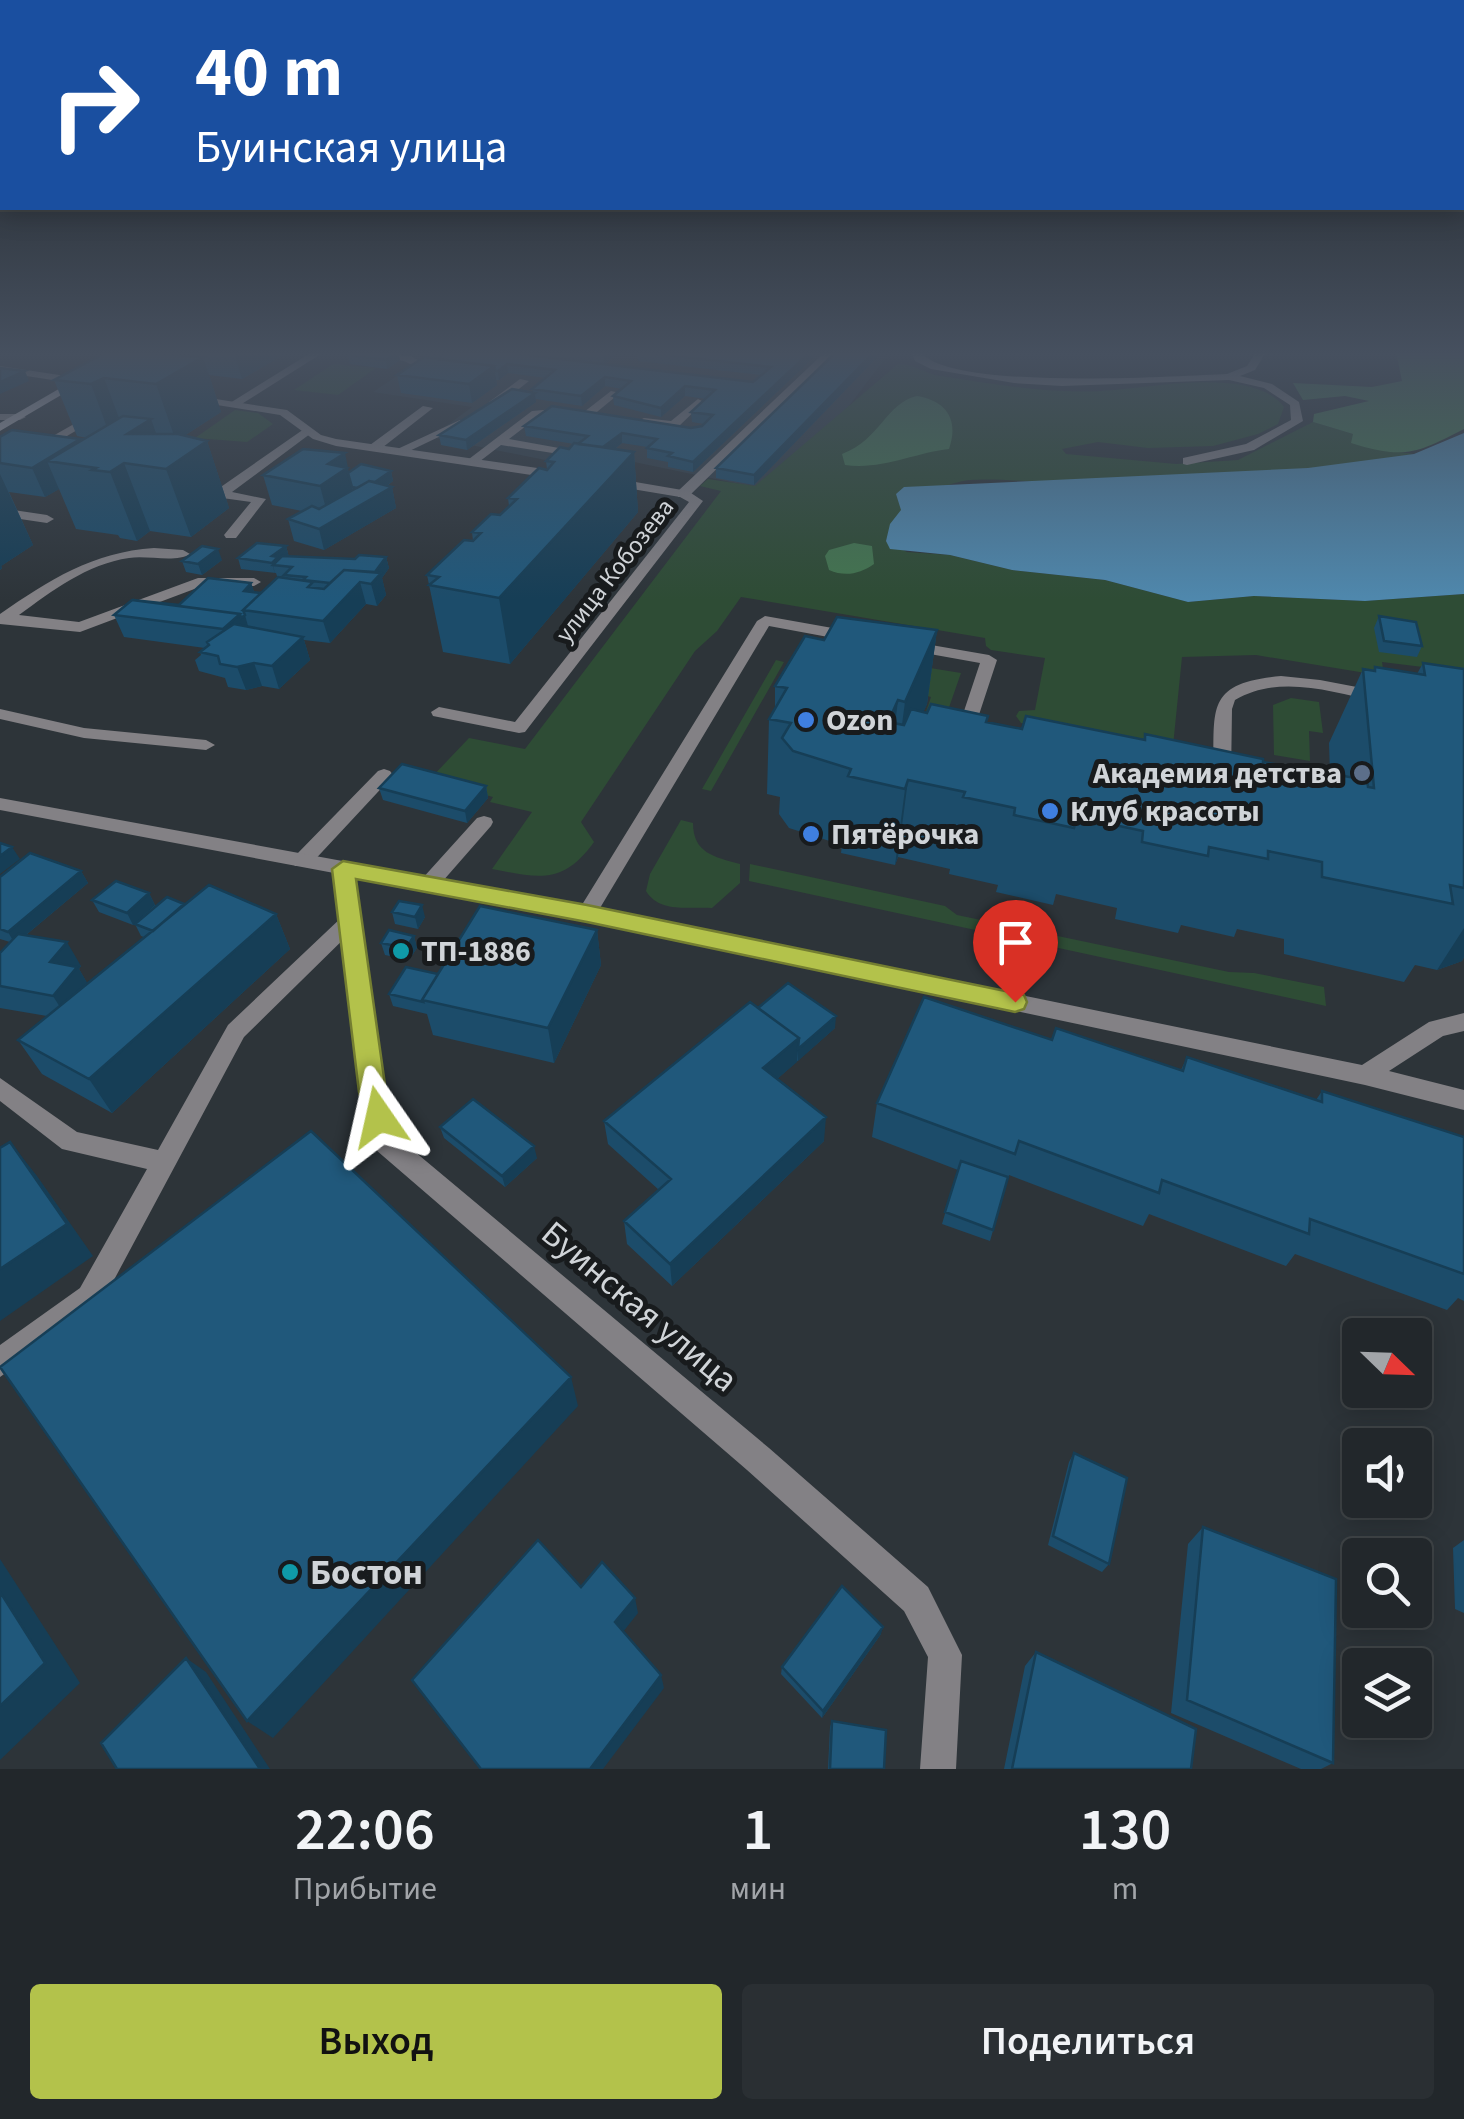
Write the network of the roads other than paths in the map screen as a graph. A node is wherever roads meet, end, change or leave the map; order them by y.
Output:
1 (60, 435) edge
2 (303, 435) edge
3 (317, 435) edge
4 (391, 435) edge
5 (441, 435) edge
6 (508, 435) edge
7 (744, 435) edge
8 (1272, 435) edge
9 (499, 441) junction
10 (19, 446) edge
11 (36, 448) junction
12 (374, 448) junction
13 (555, 450) edge
14 (56, 451) edge
15 (397, 452) junction
16 (1187, 461) dead end
17 (471, 462) junction
18 (220, 472) dead end
19 (246, 475) junction
20 (605, 476) edge
21 (582, 478) edge
22 (682, 494) junction
23 (0, 512) edge
24 (47, 519) dead end
25 (231, 534) dead end
26 (183, 554) edge
27 (254, 582) edge
28 (3, 619) edge
29 (1388, 697) edge
30 (440, 712) dead end
31 (0, 714) edge
32 (983, 744) edge
33 (206, 745) dead end
34 (384, 775) dead end
35 (1204, 785) edge
36 (0, 804) edge
37 (484, 822) dead end
38 (302, 861) junction
39 (343, 869) junction
40 (428, 885) junction
41 (587, 913) junction
42 (350, 921) junction
43 (1464, 1022) edge
44 (1365, 1076) junction
45 (0, 1088) edge
46 (1464, 1100) edge
47 (164, 1162) junction
48 (0, 1363) edge
49 (938, 1769) edge

1 - 11 street
2 - 19 street
3 - 12 street
4 - 12 street
5 - 15 street
6 - 9 street
7 - 22 street
8 - 16 street
9 - 13 street
9 - 17 street
10 - 11 street
11 - 14 street
12 - 15 street
15 - 17 street
17 - 21 street
18 - 19 street
19 - 25 street
20 - 22 street, улица Кобозева
22 - 30 street, улица Кобозева
23 - 24 street
26 - 28 street
27 - 28 street
29 - 35 street
31 - 33 street
32 - 41 street
34 - 38 street
36 - 38 street
37 - 40 street
38 - 39 street
39 - 40 street
39 - 42 street, Буинская улица
40 - 41 street
41 - 44 street
42 - 47 street
42 - 49 street, Буинская улица
43 - 44 street
44 - 46 street
45 - 47 street
47 - 48 street

